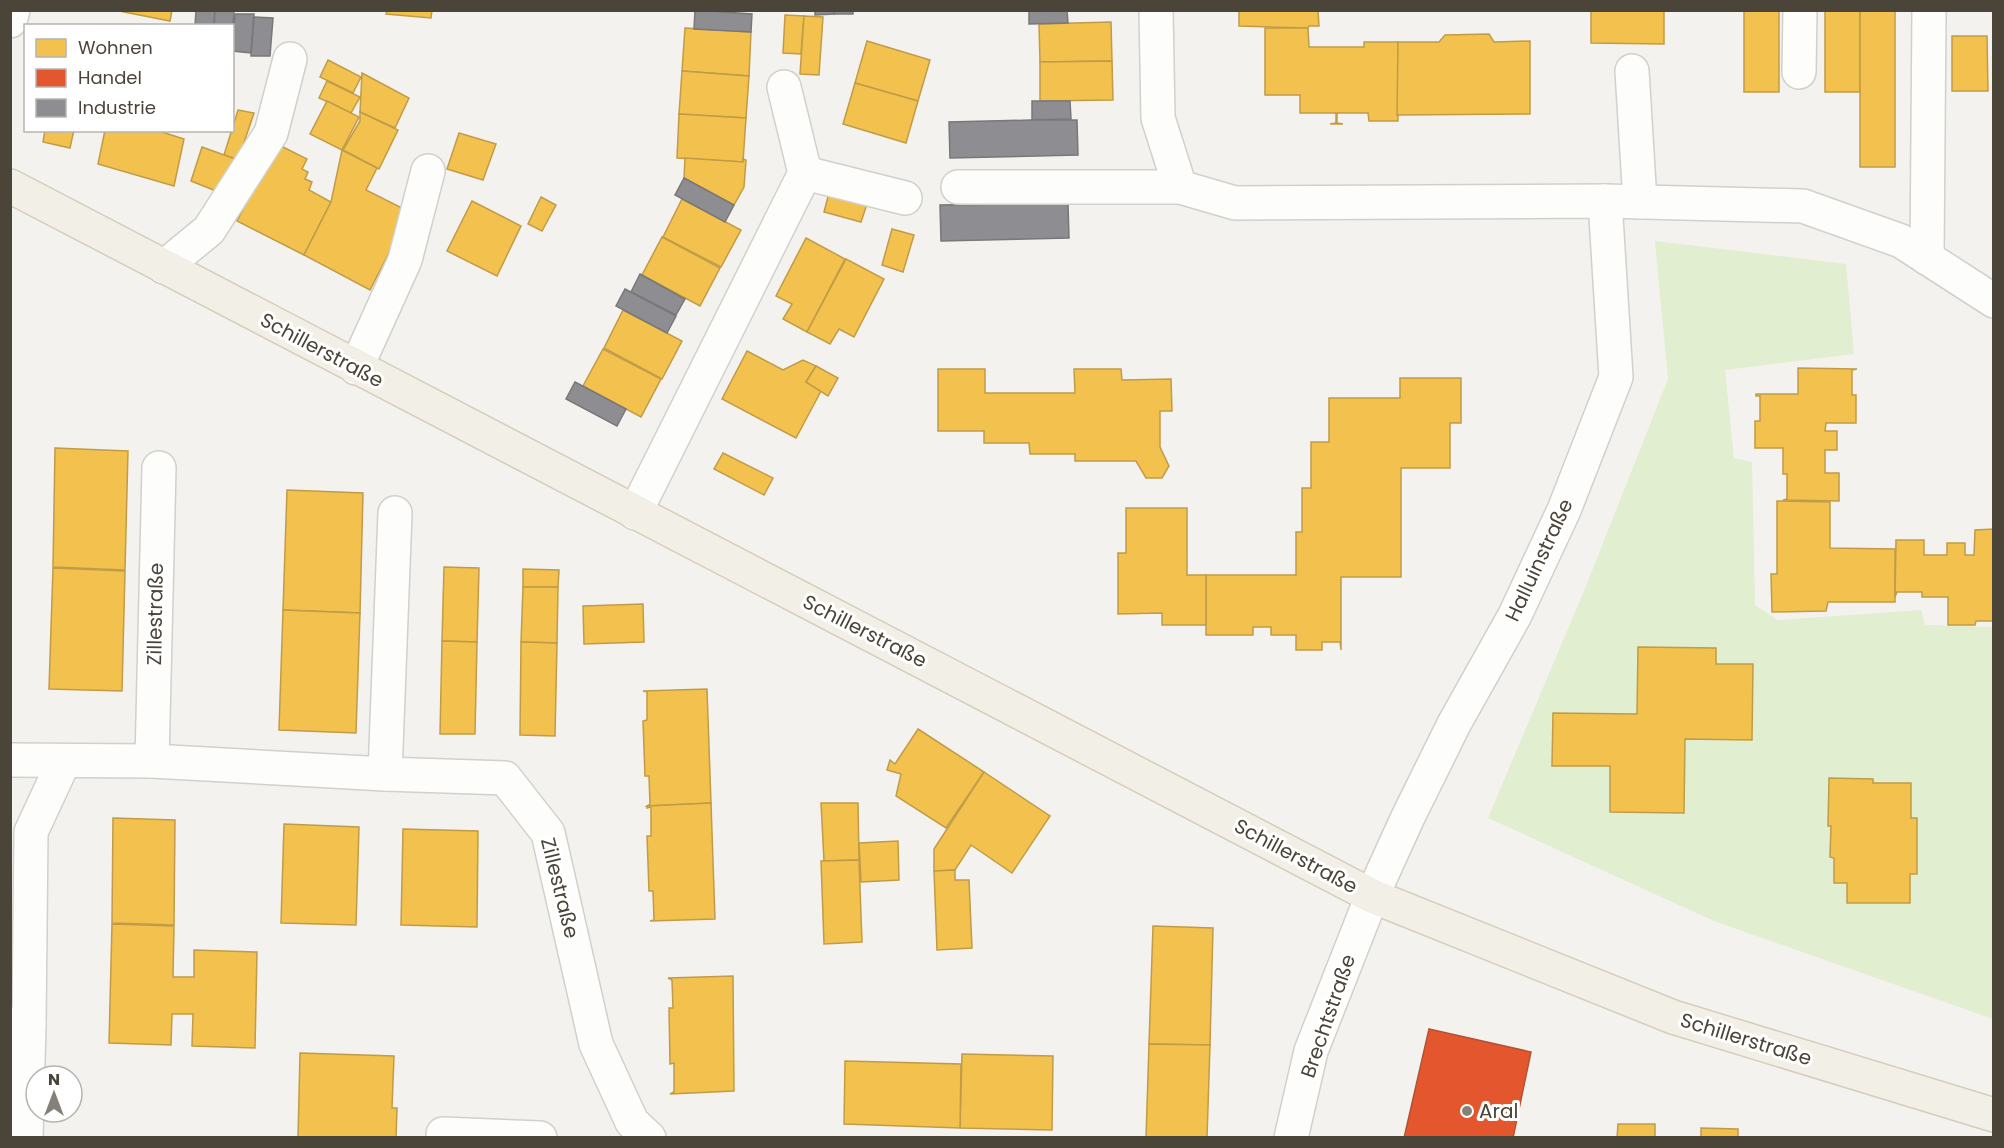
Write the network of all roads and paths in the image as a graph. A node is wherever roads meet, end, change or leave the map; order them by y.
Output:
1 (13, 10) edge
2 (1156, 10) edge
3 (1800, 10) edge
4 (1929, 10) edge
5 (10, 21) edge
6 (290, 59) dead end
7 (1632, 71) dead end
8 (1799, 72) dead end
9 (784, 87) dead end
10 (428, 171) dead end
11 (805, 173) junction
12 (10, 186) edge
13 (958, 187) dead end
14 (1180, 187) junction
15 (905, 198) dead end
16 (1605, 201) junction
17 (1640, 202) junction
18 (1927, 258) junction
19 (164, 267) junction
20 (1994, 302) edge
21 (356, 368) junction
22 (159, 468) dead end
23 (395, 513) dead end
24 (635, 513) junction
25 (10, 760) edge
26 (64, 761) junction
27 (152, 761) junction
28 (385, 774) junction
29 (1372, 896) junction
30 (20, 1024) edge
31 (1994, 1115) edge
32 (632, 1132) edge
33 (443, 1134) dead end
34 (26, 1137) edge
35 (540, 1137) edge
36 (1292, 1137) edge

1 - 5 street
2 - 14 street
3 - 8 street
4 - 18 street
6 - 19 street
7 - 17 street
9 - 11 street
10 - 21 street
11 - 15 street
11 - 24 street
12 - 19 main road, Schillerstraße
13 - 14 street
14 - 16 street
16 - 17 street
16 - 29 street, Halluinstraße
17 - 18 street
18 - 20 street
19 - 21 main road, Schillerstraße
21 - 24 main road, Schillerstraße
22 - 27 street, Zillestraße
23 - 28 street
24 - 29 main road, Schillerstraße
25 - 26 street, Zillestraße
26 - 27 street, Zillestraße
26 - 30 street
27 - 28 street, Zillestraße
28 - 32 street, Zillestraße
29 - 31 main road, Schillerstraße
29 - 36 street, Brechtstraße
30 - 34 street
33 - 35 street

